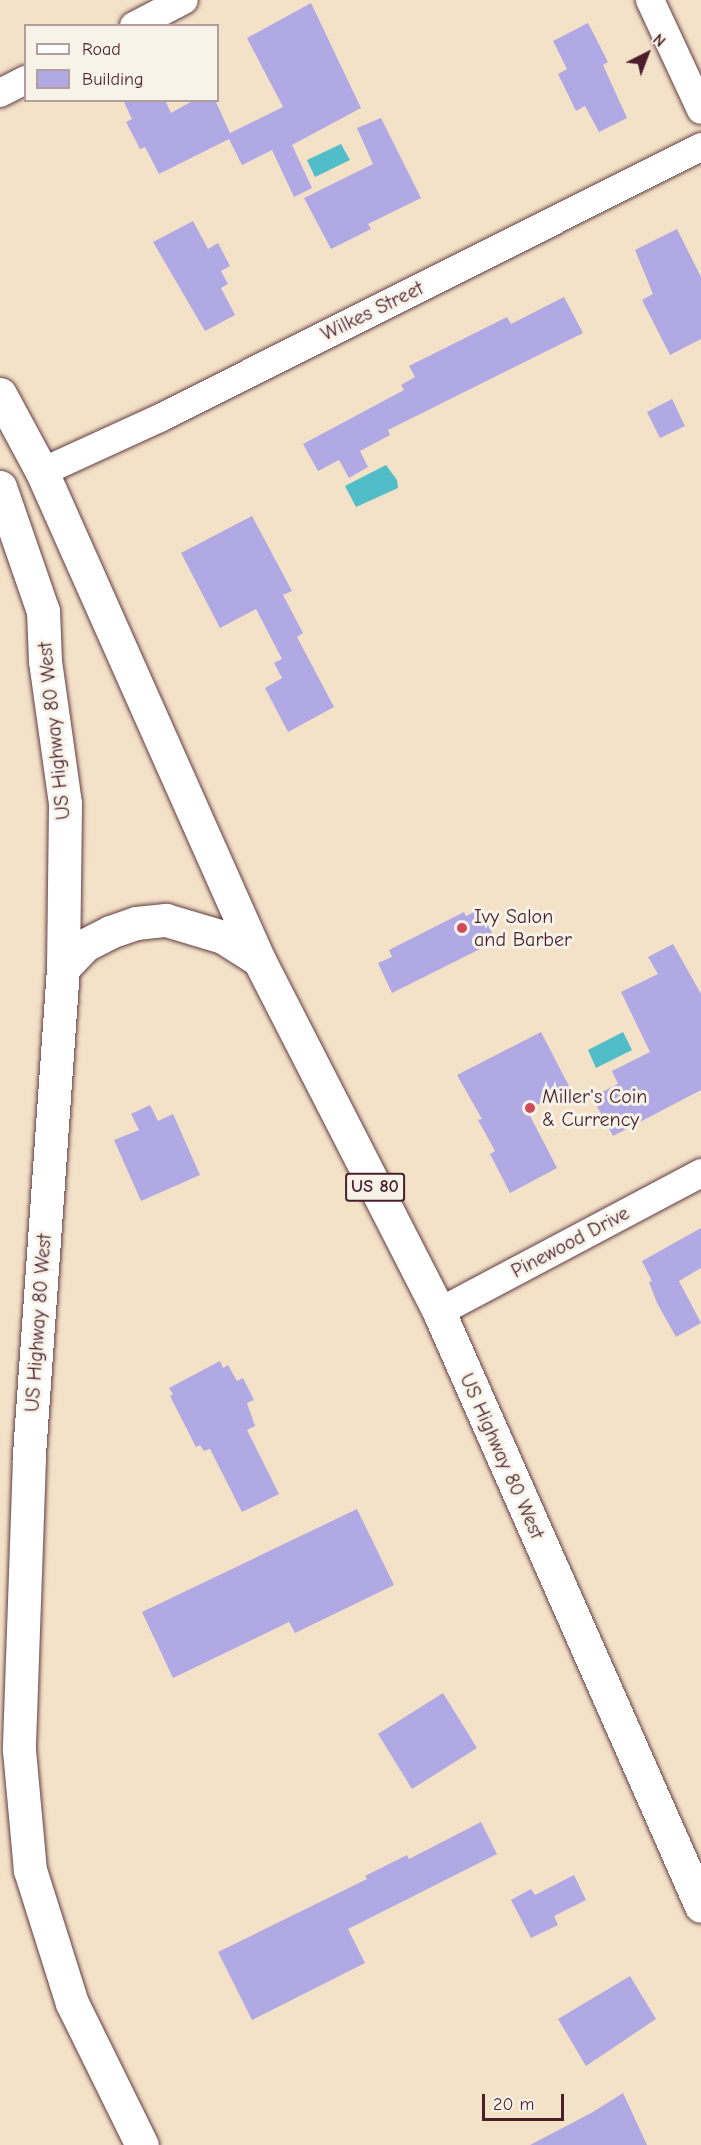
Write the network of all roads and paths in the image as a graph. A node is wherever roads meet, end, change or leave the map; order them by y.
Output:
1 (184, 0) edge
2 (650, 0) edge
3 (138, 24) edge
4 (24, 81) edge
5 (0, 93) edge
6 (701, 111) edge
7 (701, 147) edge
8 (0, 394) edge
9 (42, 472) junction
10 (0, 487) edge
11 (258, 960) junction
12 (63, 968) junction
13 (701, 1173) edge
14 (439, 1312) junction
15 (701, 1906) edge
16 (142, 2145) edge

1 - 3 street
2 - 6 street
4 - 5 street
7 - 9 street, Wilkes Street
8 - 9 main road, US Highway 80 West / US 80
9 - 11 main road, US Highway 80 West / US 80
10 - 12 main road, US Highway 80 West
11 - 12 main road
11 - 14 main road, US Highway 80 West / US 80
12 - 16 main road, US Highway 80 West
13 - 14 street, Pinewood Drive
14 - 15 main road, US Highway 80 West / US 80

